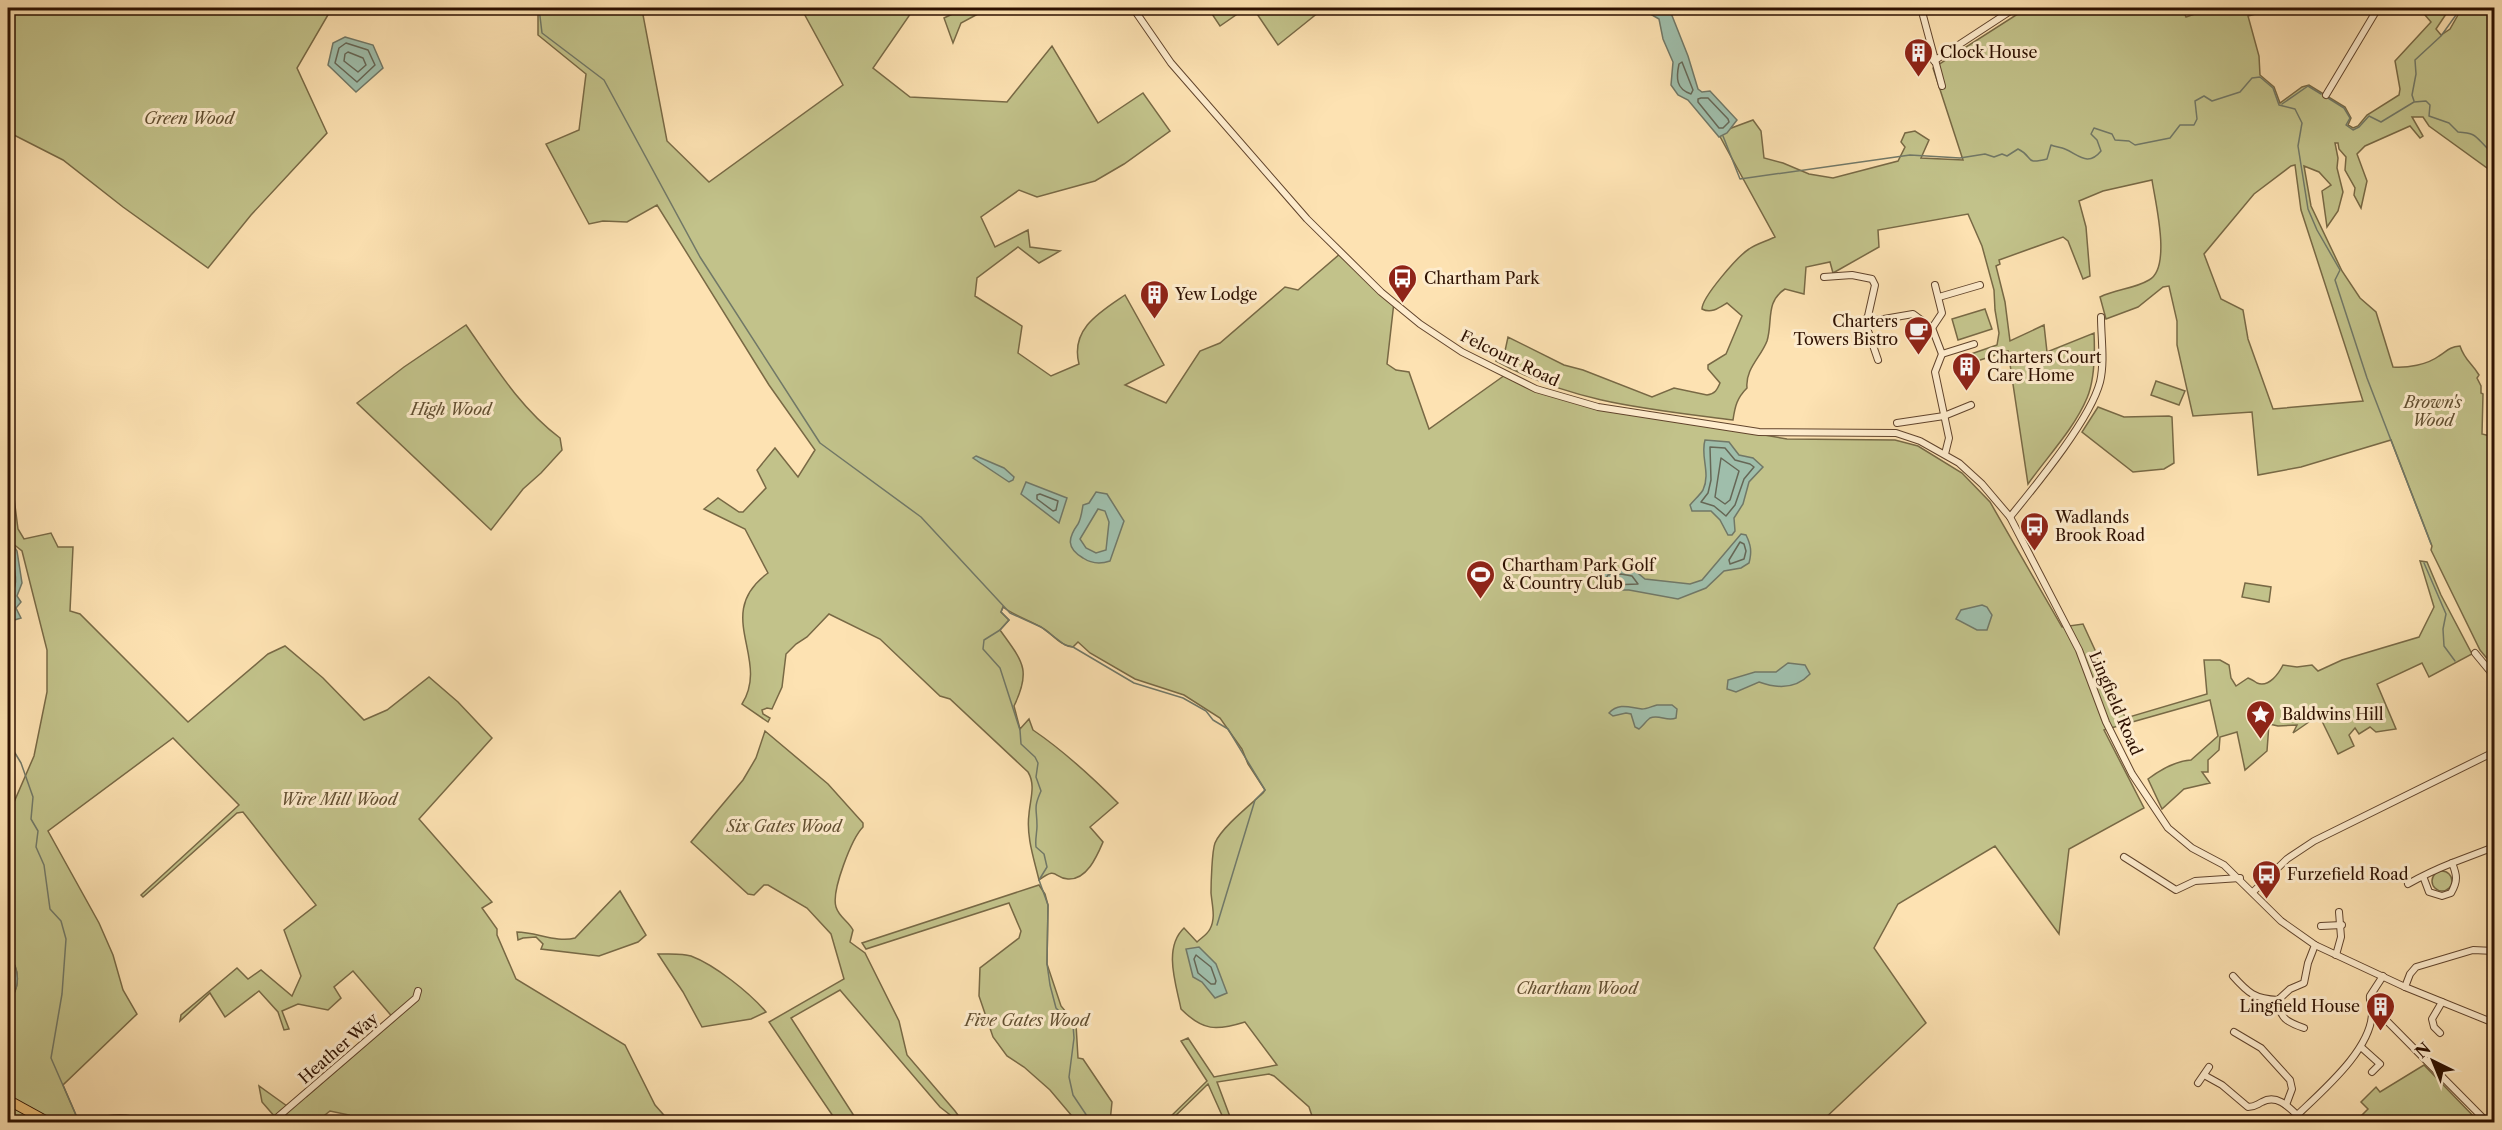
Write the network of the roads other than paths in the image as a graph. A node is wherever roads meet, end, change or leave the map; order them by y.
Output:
1 (1133, 8) edge
2 (1921, 8) edge
3 (2015, 8) edge
4 (2378, 8) edge
5 (1934, 61) junction
6 (1942, 86) dead end
7 (2326, 95) dead end
8 (1824, 277) dead end
9 (1935, 285) dead end
10 (1980, 285) dead end
11 (1939, 297) junction
12 (2101, 317) dead end
13 (1867, 318) junction
14 (1932, 328) junction
15 (1974, 344) dead end
16 (1942, 354) junction
17 (1878, 360) dead end
18 (1971, 405) dead end
19 (1944, 416) junction
20 (1897, 423) dead end
21 (1945, 454) junction
22 (2010, 517) junction
23 (2016, 530) joint
24 (2475, 653) dead end
25 (2494, 675) edge
26 (2494, 752) edge
27 (2494, 846) edge
28 (2124, 857) dead end
29 (2452, 863) junction
30 (2423, 876) junction
31 (2240, 878) junction
32 (2408, 884) dead end
33 (2253, 892) junction
34 (2339, 912) dead end
35 (2342, 925) junction
36 (2321, 926) dead end
37 (2315, 945) junction
38 (2494, 951) edge
39 (2336, 955) junction
40 (2233, 976) dead end
41 (2383, 976) junction
42 (2405, 987) junction
43 (417, 991) dead end
44 (2278, 1000) junction
45 (2442, 1002) junction
46 (2372, 1009) junction
47 (2494, 1023) edge
48 (2304, 1028) dead end
49 (2234, 1032) dead end
50 (2440, 1033) dead end
51 (2361, 1047) junction
52 (2209, 1067) dead end
53 (2372, 1072) dead end
54 (2204, 1075) junction
55 (2198, 1083) dead end
56 (8, 1100) edge
57 (2286, 1105) junction
58 (2297, 1115) junction
59 (48, 1122) edge
60 (91, 1122) edge
61 (143, 1122) edge
62 (272, 1122) edge
63 (2290, 1122) edge
64 (2487, 1122) edge

1 - 21 street, Felcourt Road
2 - 5 street
3 - 5 street
4 - 7 street
5 - 6 street
8 - 13 street
9 - 11 street
10 - 11 street
11 - 14 street
12 - 22 street
13 - 14 street
13 - 17 street
14 - 16 street
15 - 16 street
16 - 19 street
18 - 19 street
19 - 20 street
19 - 21 street
21 - 22 street, Felcourt Road
22 - 23 street, Felcourt Road
23 - 31 street, Lingfield Road
24 - 25 street
26 - 33 street
27 - 29 street
28 - 31 street
29 - 30 street
29 - 30 street
30 - 32 street
31 - 33 street, Lingfield Road
33 - 37 street, Lingfield Road
34 - 35 street
35 - 36 street
35 - 39 street
37 - 39 street, Lingfield Road
37 - 44 street
38 - 42 street
39 - 41 street, Lingfield Road
40 - 44 street
41 - 42 street, Lingfield Road
41 - 46 street
42 - 45 street, Lingfield Road
43 - 62 street, Heather Way
44 - 48 street
45 - 47 street, Lingfield Road
45 - 50 street
46 - 51 street
46 - 64 street
49 - 57 street
51 - 53 street
51 - 58 street
52 - 54 street
54 - 55 street
54 - 57 street
56 - 59 highway
57 - 58 street
58 - 63 street
60 - 61 street

